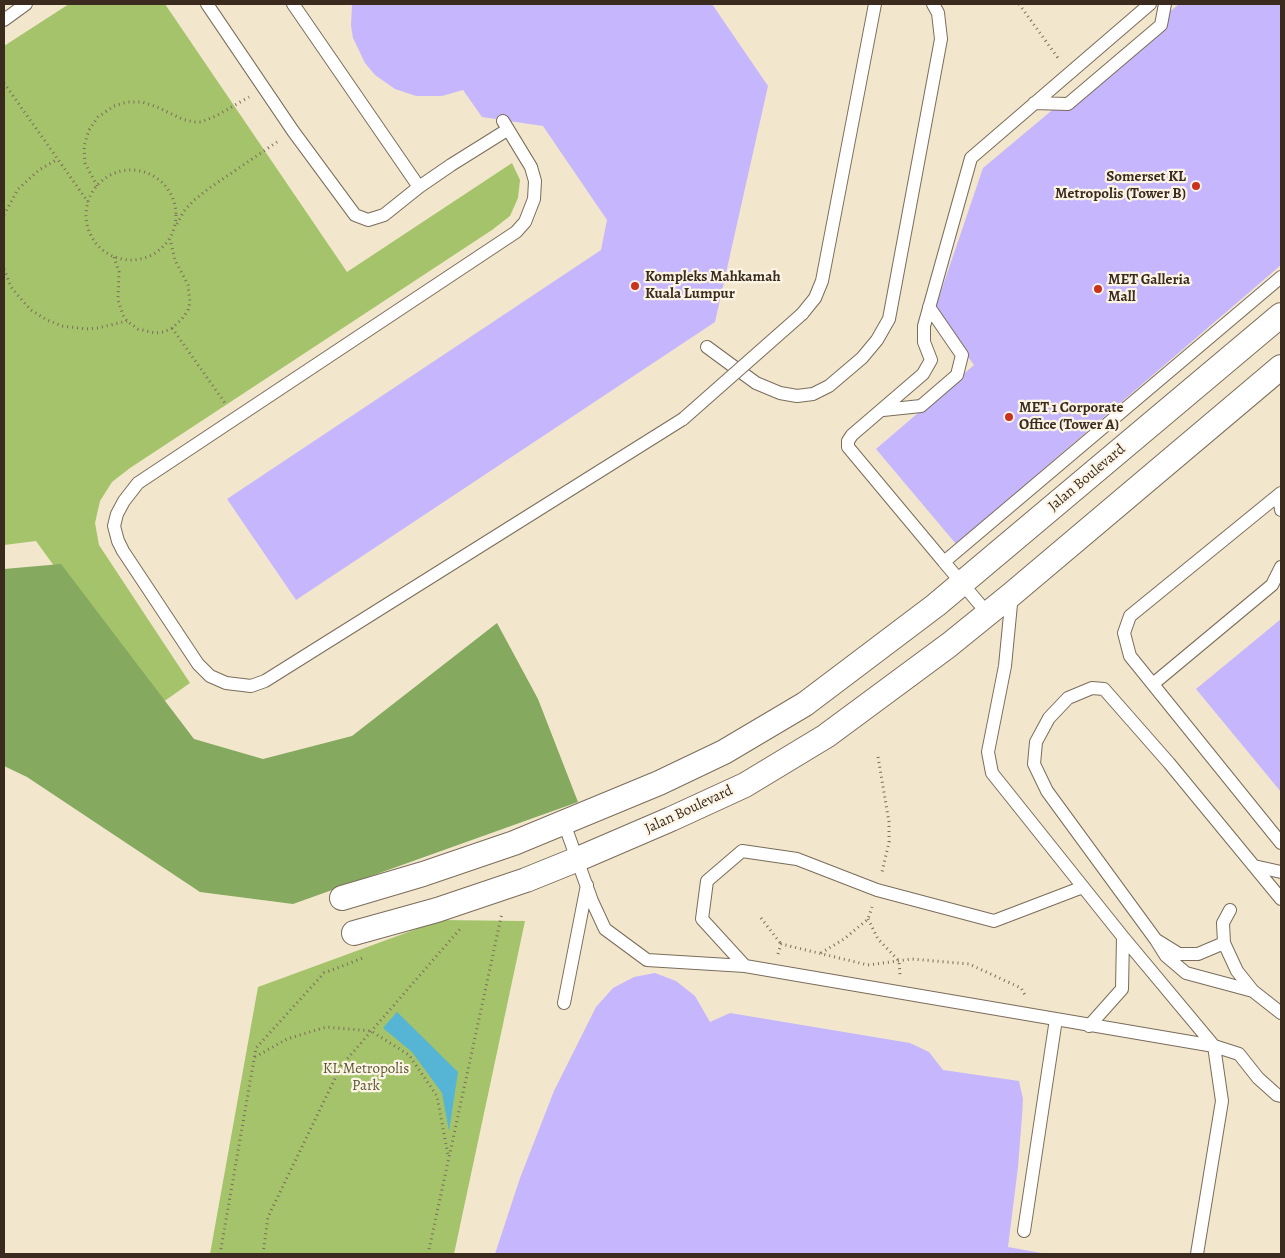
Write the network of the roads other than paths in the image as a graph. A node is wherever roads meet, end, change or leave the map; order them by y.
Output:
1 (26, 4) edge
2 (207, 4) edge
3 (293, 4) edge
4 (875, 4) edge
5 (933, 4) edge
6 (1150, 4) edge
7 (1165, 4) edge
8 (4, 20) edge
9 (1034, 103) junction
10 (419, 187) junction
11 (947, 276) dead end
12 (1281, 277) edge
13 (930, 304) junction
14 (1281, 315) edge
15 (707, 347) dead end
16 (1281, 367) edge
17 (883, 410) junction
18 (1280, 494) edge
19 (1281, 510) edge
20 (944, 562) junction
21 (1281, 567) edge
22 (962, 583) junction
23 (1012, 594) junction
24 (988, 614) junction
25 (1152, 684) junction
26 (564, 823) junction
27 (1281, 843) edge
28 (578, 859) junction
29 (1254, 866) junction
30 (1281, 872) edge
31 (587, 885) junction
32 (1083, 887) junction
33 (342, 898) dead end
34 (1281, 899) edge
35 (1230, 910) dead end
36 (354, 933) dead end
37 (1123, 936) junction
38 (1156, 940) junction
39 (1224, 943) junction
40 (745, 966) junction
41 (1254, 991) junction
42 (564, 1003) dead end
43 (1281, 1013) edge
44 (1056, 1018) junction
45 (1089, 1026) junction
46 (1214, 1046) junction
47 (1281, 1096) edge
48 (1024, 1231) dead end
49 (1197, 1254) edge

1 - 8 lane
2 - 10 lane
3 - 10 lane
4 - 10 lane, bridge
5 - 15 lane
6 - 9 lane
7 - 9 lane
9 - 13 lane
11 - 13 lane
12 - 20 lane
13 - 17 lane
13 - 17 lane
14 - 22 street, Jalan Boulevard
16 - 23 street, Jalan Boulevard
17 - 20 lane
18 - 19 lane
18 - 25 lane
20 - 22 lane
21 - 25 lane
22 - 24 lane
22 - 26 street, Jalan Boulevard
23 - 24 street, Jalan Boulevard
23 - 32 lane
24 - 28 street, Jalan Boulevard
25 - 27 lane
26 - 28 lane
26 - 33 street, Jalan Boulevard
28 - 31 lane
28 - 36 street, Jalan Boulevard
29 - 30 lane
29 - 34 lane
29 - 38 lane
31 - 40 lane
31 - 42 lane
32 - 37 lane
32 - 40 lane
35 - 39 lane
37 - 45 lane
37 - 46 lane
38 - 39 lane
38 - 41 lane
39 - 41 lane
40 - 44 lane
41 - 43 lane
44 - 45 lane
44 - 48 lane
45 - 46 lane
46 - 47 lane
46 - 49 lane

